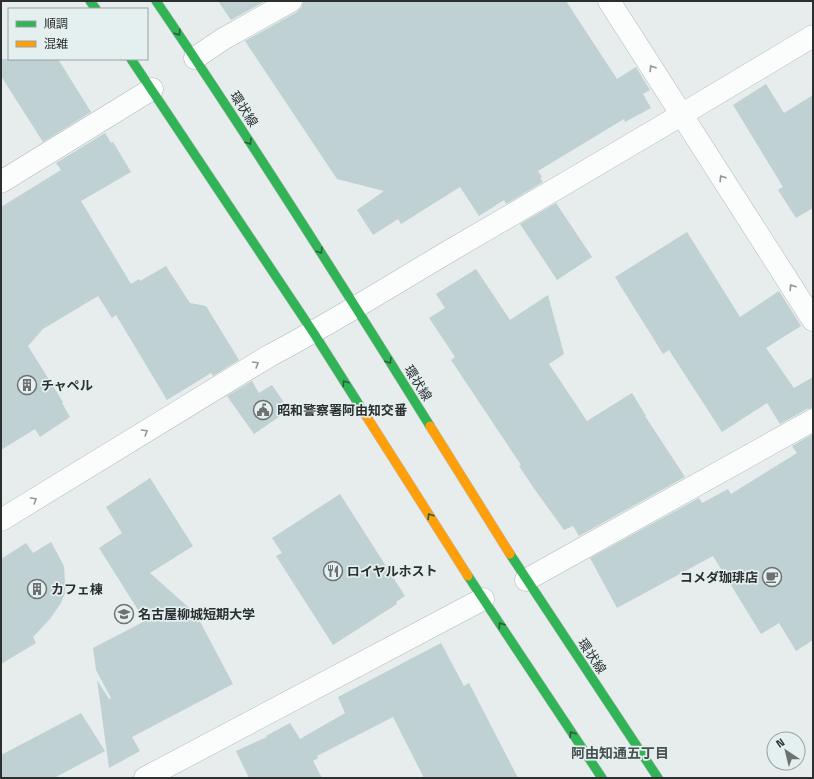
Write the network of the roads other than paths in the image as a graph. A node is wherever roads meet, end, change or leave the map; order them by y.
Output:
1 (156, 1) edge
2 (291, 1) edge
3 (609, 1) edge
4 (813, 36) edge
5 (195, 58) junction
6 (132, 60) edge
7 (152, 89) junction
8 (682, 116) junction
9 (1, 182) edge
10 (356, 307) junction
11 (813, 320) edge
12 (313, 332) junction
13 (813, 420) edge
14 (1, 520) edge
15 (526, 580) junction
16 (483, 599) junction
17 (145, 778) edge
18 (602, 778) edge
19 (658, 778) edge

1 -> 5 main road, 環状線
2 - 5 street
8 -> 3 street
4 - 8 street
5 -> 10 main road, 環状線
6 - 7 main road
7 - 9 street
7 - 12 main road
8 - 10 street
11 -> 8 street
10 - 12 street
10 -> 15 main road, 環状線
14 -> 12 street
16 -> 12 main road
13 - 15 street
15 - 19 main road, 環状線
16 - 17 street
18 -> 16 main road

